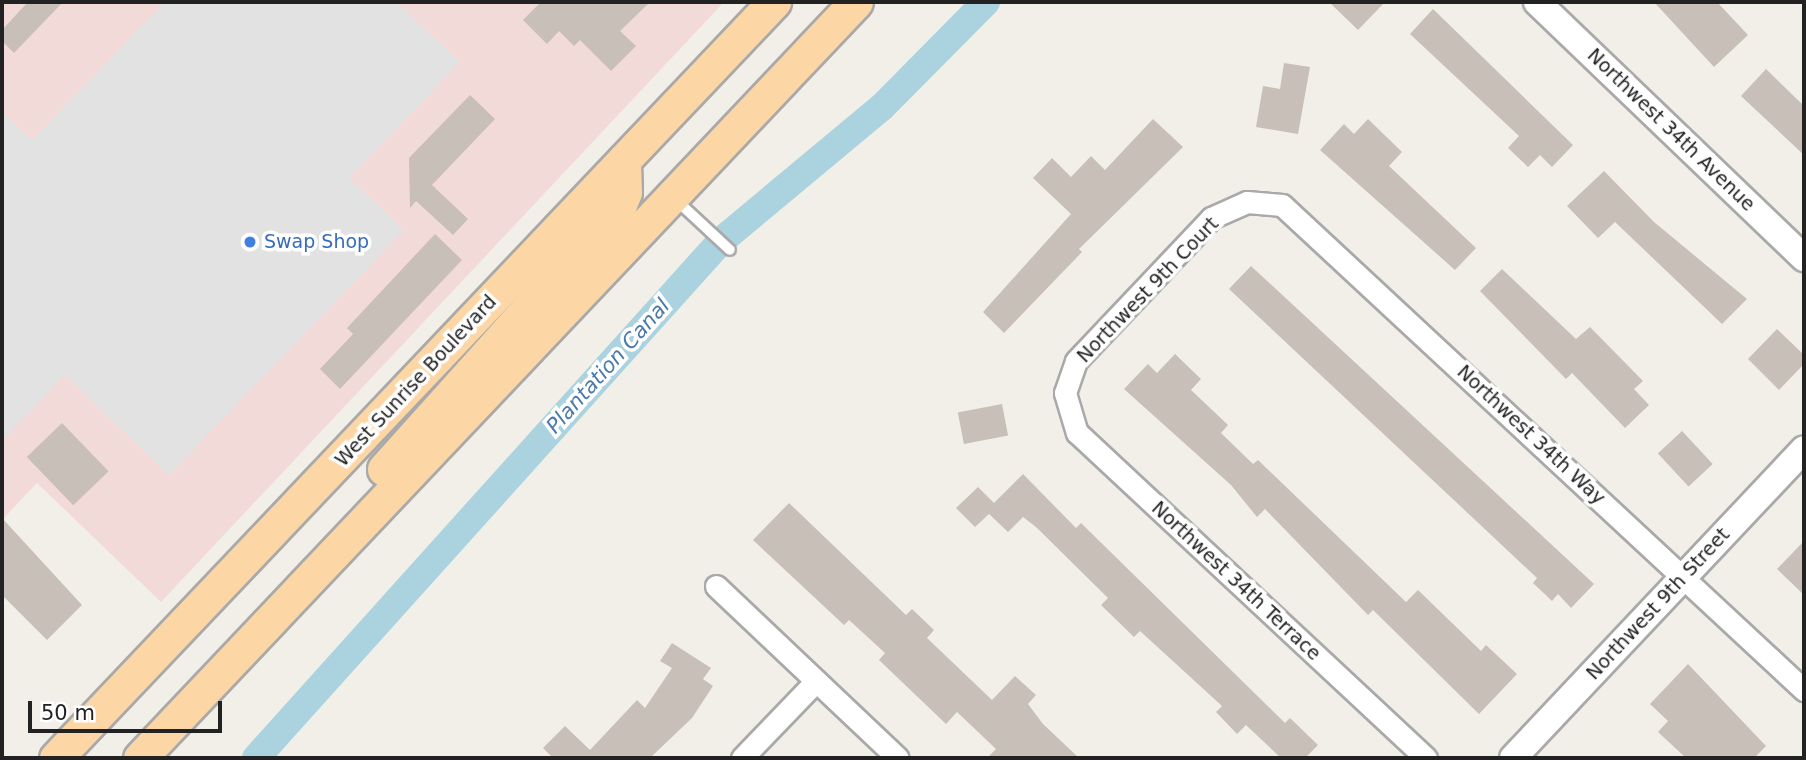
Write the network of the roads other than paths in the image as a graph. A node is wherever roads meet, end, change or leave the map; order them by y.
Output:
1 (774, 2) edge
2 (856, 2) edge
3 (1537, 2) edge
4 (624, 160) junction
5 (672, 196) junction
6 (1247, 202) joint
7 (730, 250) dead end
8 (1804, 258) edge
9 (1065, 393) joint
10 (1804, 449) edge
11 (363, 522) junction
12 (1684, 577) junction
13 (716, 586) dead end
14 (816, 681) junction
15 (1804, 690) edge
16 (57, 758) edge
17 (140, 758) edge
18 (742, 758) edge
19 (898, 758) edge
20 (1426, 758) edge
21 (1513, 758) edge

1 - 4 main road, West Sunrise Boulevard
2 - 5 main road
3 - 8 street, Northwest 34th Avenue
4 - 11 main road
4 - 16 main road, West Sunrise Boulevard
5 - 7 lane
5 - 11 main road
6 - 9 street, Northwest 9th Court
6 - 12 street, Northwest 34th Way
9 - 20 street, Northwest 34th Terrace
10 - 12 street, Northwest 9th Street
11 - 17 main road
12 - 15 street, Northwest 34th Way
12 - 21 street, Northwest 9th Street
13 - 14 street
14 - 18 street
14 - 19 street

